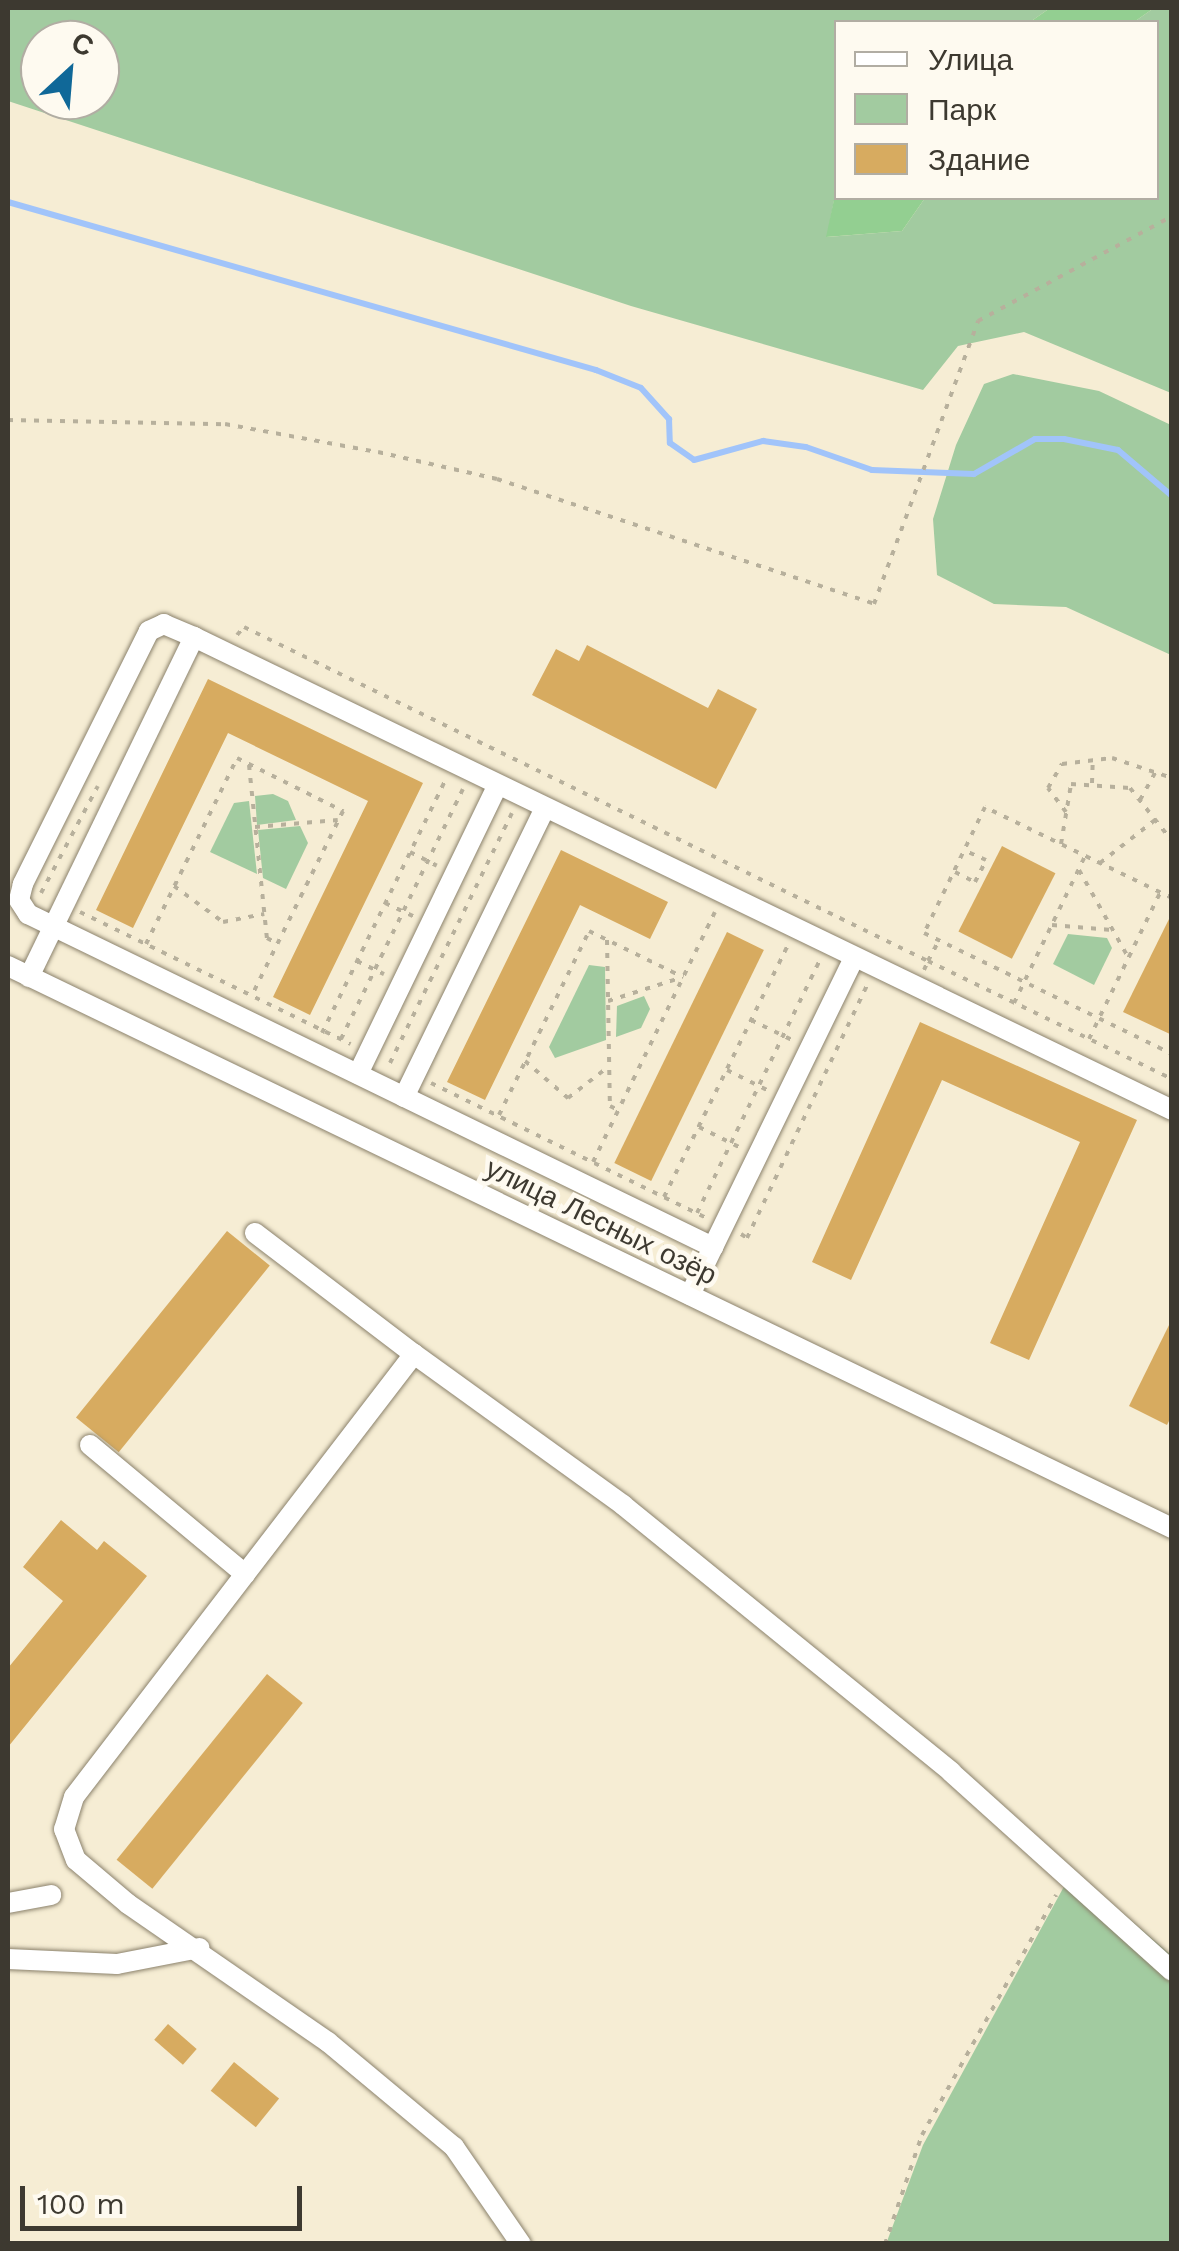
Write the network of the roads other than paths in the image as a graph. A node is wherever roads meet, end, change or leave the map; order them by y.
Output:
1 (194, 637) junction
2 (498, 785) junction
3 (545, 808) junction
4 (54, 926) junction
5 (8, 966) edge
6 (850, 966) junction
7 (29, 976) junction
8 (358, 1074) junction
9 (404, 1097) junction
10 (1172, 1110) edge
11 (256, 1233) dead end
12 (713, 1247) junction
13 (690, 1295) junction
14 (414, 1354) junction
15 (90, 1444) dead end
16 (1172, 1528) edge
17 (244, 1574) junction
18 (51, 1895) dead end
19 (8, 1903) edge
20 (199, 1948) junction
21 (8, 1959) edge
22 (1172, 1970) edge
23 (521, 2244) edge

1 - 2 street
1 - 4 street
1 - 4 street
2 - 3 street
2 - 8 street
3 - 6 street
3 - 9 street
4 - 7 street
4 - 8 street
5 - 7 street, улица Лесных озёр
6 - 10 street
6 - 12 street
7 - 13 street, улица Лесных озёр
8 - 9 street
9 - 12 street
11 - 14 street
12 - 13 street
13 - 16 street, улица Лесных озёр
14 - 17 street
14 - 22 street
15 - 17 street
17 - 20 street
18 - 19 street
20 - 21 street
20 - 23 street

